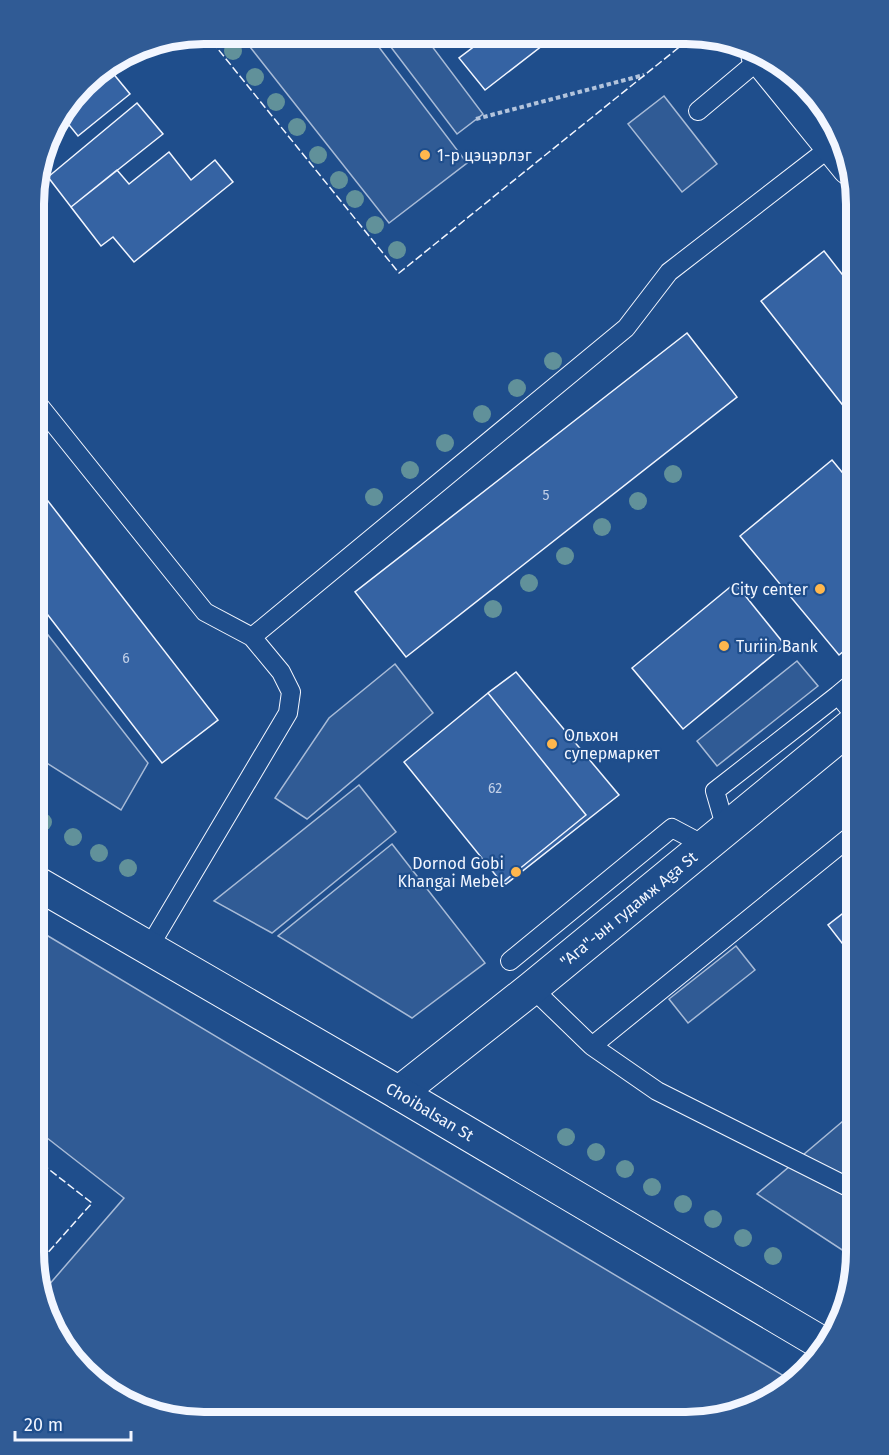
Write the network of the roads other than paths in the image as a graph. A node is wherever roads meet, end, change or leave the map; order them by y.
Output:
1 (755, 60) edge
2 (766, 66) edge
3 (698, 111) dead end
4 (837, 154) edge
5 (838, 158) edge
6 (44, 411) edge
7 (252, 637) junction
8 (846, 689) edge
9 (838, 695) junction
10 (846, 705) edge
11 (846, 728) edge
12 (716, 837) junction
13 (845, 841) edge
14 (44, 888) edge
15 (148, 949) junction
16 (510, 961) dead end
17 (532, 988) junction
18 (591, 1046) junction
19 (399, 1093) junction
20 (845, 1185) edge
21 (818, 1341) edge

1 - 3 lane
2 - 4 main road
5 - 7 lane
6 - 7 lane
7 - 15 lane
8 - 9 lane
9 - 10 lane
9 - 12 lane
11 - 12 main road, "Ага"-ын гудамж Aga St
12 - 16 lane
12 - 17 main road, "Ага"-ын гудамж Aga St
13 - 18 lane
14 - 15 main road, Choibalsan St
15 - 19 main road, Choibalsan St
17 - 18 lane
17 - 19 main road, "Ага"-ын гудамж Aga St
18 - 20 lane
19 - 21 main road, Choibalsan St

